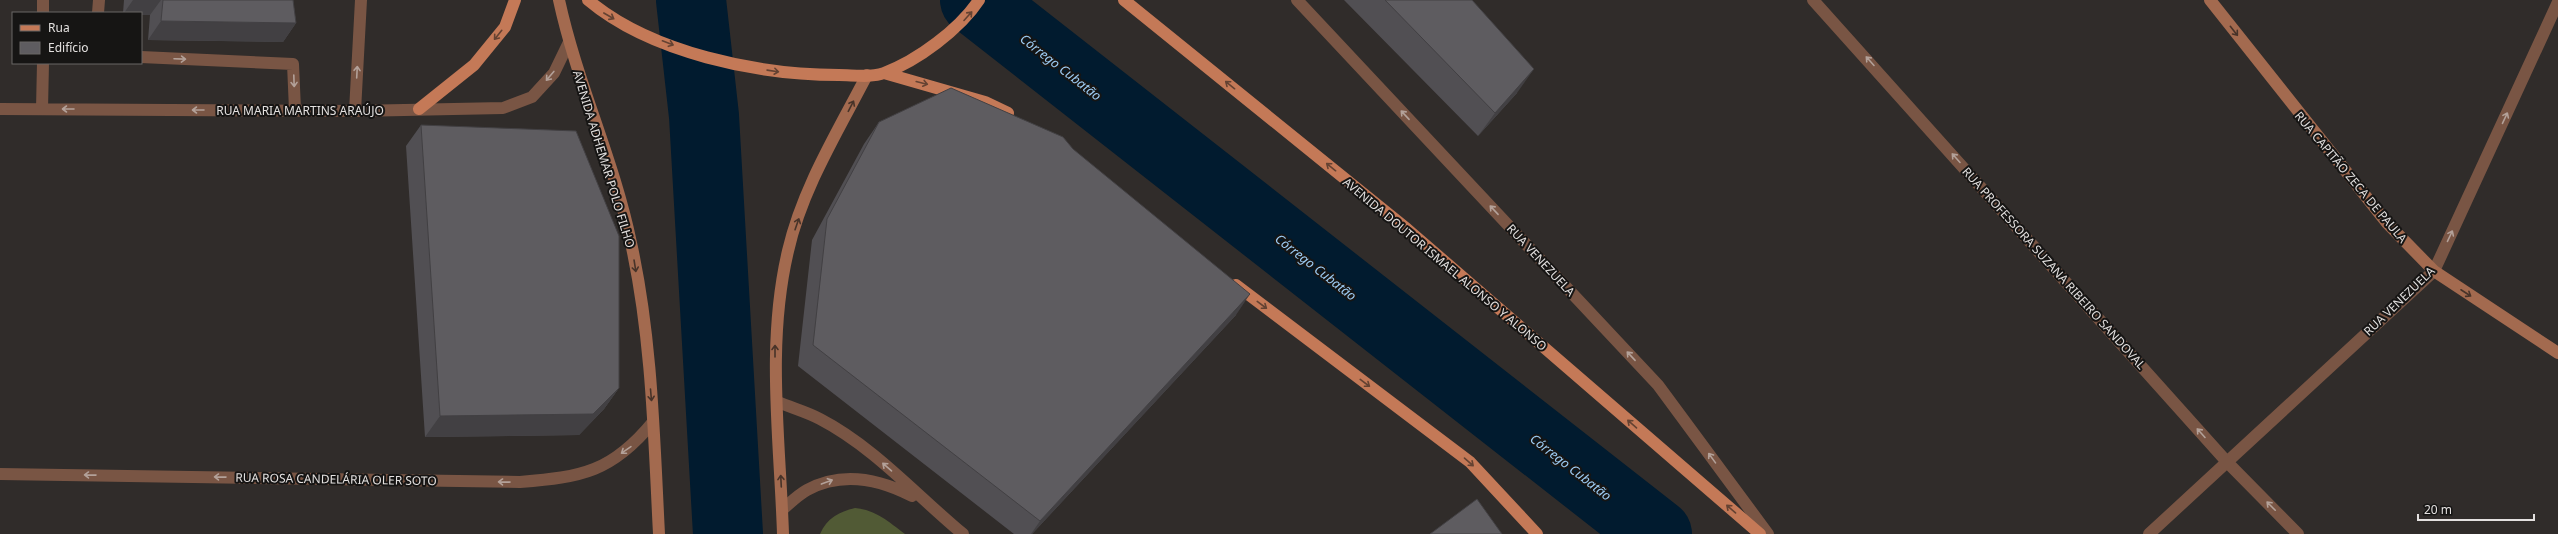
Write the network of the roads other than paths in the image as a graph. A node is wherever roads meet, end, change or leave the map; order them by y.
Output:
1 (42, 0) edge
2 (98, 0) edge
3 (361, 0) edge
4 (515, 0) edge
5 (559, 0) edge
6 (588, 0) edge
7 (979, 0) edge
8 (1124, 0) edge
9 (1297, 0) edge
10 (1813, 0) edge
11 (2210, 0) edge
12 (2558, 2) edge
13 (42, 12) edge
14 (98, 12) edge
15 (569, 42) junction
16 (142, 57) edge
17 (42, 64) edge
18 (884, 73) junction
19 (867, 75) junction
20 (0, 109) edge
21 (42, 109) junction
22 (419, 109) junction
23 (295, 110) junction
24 (355, 111) junction
25 (1017, 118) edge
26 (2434, 271) junction
27 (1225, 277) edge
28 (2558, 353) edge
29 (778, 402) junction
30 (653, 422) junction
31 (2227, 462) junction
32 (0, 474) edge
33 (926, 503) junction
34 (782, 509) junction
35 (659, 534) edge
36 (783, 534) edge
37 (964, 534) edge
38 (1537, 534) edge
39 (1760, 534) edge
40 (1768, 534) edge
41 (2149, 534) edge
42 (2298, 534) edge

1 - 13 street
2 - 14 street
24 -> 3 street
4 -> 22 main road
5 - 15 street, AVENIDA ADHEMAR POLO FILHO
6 -> 19 main road
18 -> 7 main road
39 -> 8 main road, AVENIDA DOUTOR ISMAEL ALONSO Y ALONSO
40 -> 9 street, RUA VENEZUELA
31 -> 10 street, RUA PROFESSORA SUZANA RIBEIRO SANDOVAL
11 -> 26 street, RUA CAPITÃO ZECA DE PAULA
26 -> 12 street, RUA VENEZUELA
15 -> 22 street, RUA MARIA MARTINS ARAÚJO
15 -> 30 street, AVENIDA ADHEMAR POLO FILHO
16 -> 23 street
17 - 21 street
18 - 19 main road
18 -> 25 main road
29 -> 19 street
20 - 21 street, RUA MARIA MARTINS ARAÚJO
23 -> 21 street, RUA MARIA MARTINS ARAÚJO
22 - 24 street, RUA MARIA MARTINS ARAÚJO
23 - 24 street, RUA MARIA MARTINS ARAÚJO
26 -> 28 street, RUA CAPITÃO ZECA DE PAULA
26 - 31 street, RUA VENEZUELA
27 -> 38 main road
33 -> 29 street
34 -> 29 street
30 -> 32 street, RUA ROSA CANDELÁRIA OLER SOTO
30 - 35 street, AVENIDA ADHEMAR POLO FILHO
31 - 41 street, RUA VENEZUELA
42 -> 31 street, RUA PROFESSORA SUZANA RIBEIRO SANDOVAL
34 -> 33 street
33 - 37 street
34 - 36 street

